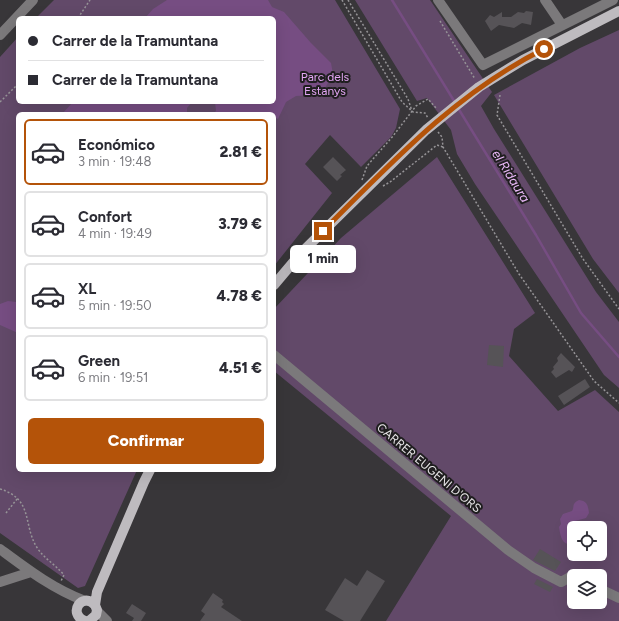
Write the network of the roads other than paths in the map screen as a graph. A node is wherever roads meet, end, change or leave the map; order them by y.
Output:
1 (33, 0) edge
2 (438, 0) edge
3 (545, 0) edge
4 (612, 0) edge
5 (619, 11) edge
6 (18, 16) edge
7 (16, 18) edge
8 (562, 25) junction
9 (0, 35) edge
10 (276, 283) edge
11 (276, 357) edge
12 (149, 472) edge
13 (0, 549) edge
14 (31, 572) junction
15 (567, 578) edge
16 (0, 582) edge
17 (607, 592) edge
18 (619, 598) edge
19 (85, 610) edge
20 (91, 621) edge
21 (107, 621) edge

1 - 6 street
2 - 8 street
3 - 8 street
4 - 8 street
5 - 10 main road
7 - 9 street
11 - 15 street, CARRER EUGENI D'ORS
12 - 19 main road
13 - 14 street
14 - 16 street
14 - 19 street
17 - 18 street
19 - 20 main road
19 - 21 street

